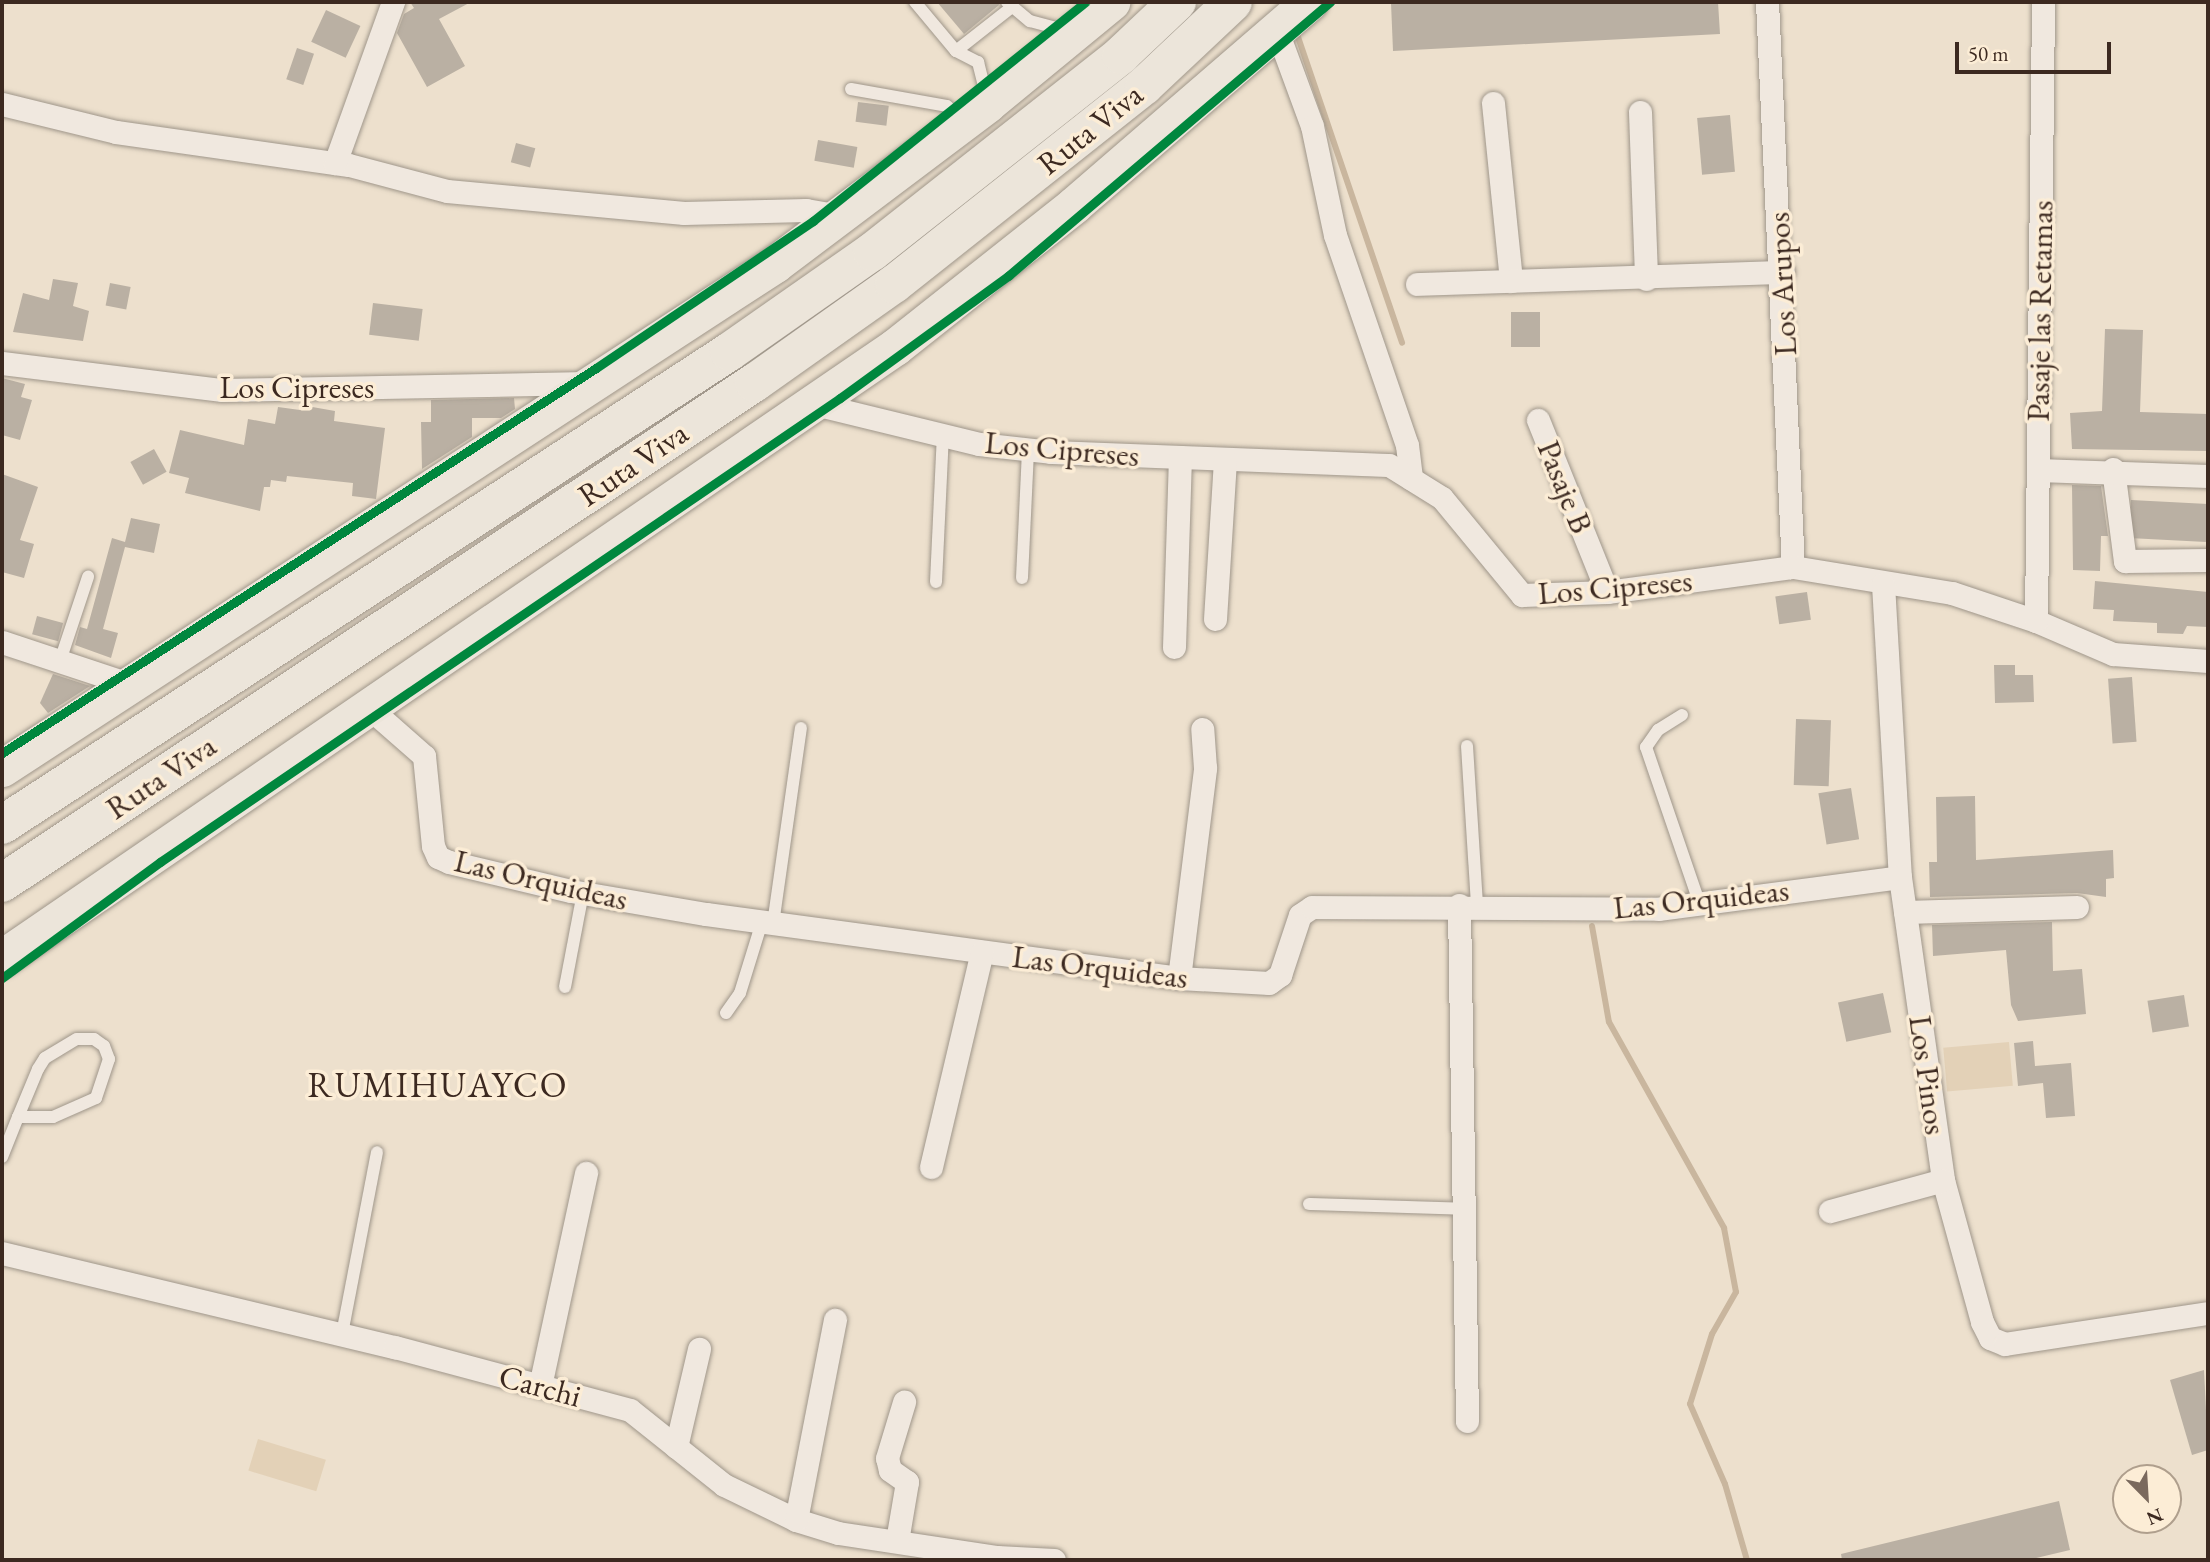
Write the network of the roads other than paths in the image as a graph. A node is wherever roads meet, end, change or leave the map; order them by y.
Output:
1 (393, 2) edge
2 (915, 2) edge
3 (1111, 2) edge
4 (1177, 2) edge
5 (1233, 2) edge
6 (1309, 2) edge
7 (1767, 2) edge
8 (2043, 2) edge
9 (1009, 4) edge
10 (1277, 31) junction
11 (1076, 32) junction
12 (956, 51) junction
13 (851, 89) dead end
14 (1493, 103) dead end
15 (2, 104) edge
16 (1640, 112) dead end
17 (975, 113) junction
18 (335, 163) junction
19 (840, 216) junction
20 (1783, 272) junction
21 (1646, 279) junction
22 (1511, 281) junction
23 (1417, 284) dead end
24 (2, 363) edge
25 (594, 383) junction
26 (816, 404) junction
27 (1538, 420) dead end
28 (943, 435) junction
29 (1028, 449) junction
30 (1181, 457) junction
31 (1226, 459) junction
32 (2113, 469) junction
33 (2038, 470) junction
34 (2208, 475) edge
35 (1411, 479) junction
36 (2208, 560) edge
37 (1793, 566) junction
38 (88, 577) dead end
39 (1022, 578) dead end
40 (936, 582) dead end
41 (1883, 584) junction
42 (1607, 592) junction
43 (1215, 619) dead end
44 (2036, 621) junction
45 (2, 642) edge
46 (1174, 648) dead end
47 (61, 661) junction
48 (2208, 661) edge
49 (129, 684) junction
50 (367, 706) junction
51 (1682, 715) dead end
52 (801, 728) dead end
53 (1202, 729) dead end
54 (1467, 746) dead end
55 (2, 768) edge
56 (2, 825) edge
57 (1900, 877) junction
58 (2, 883) edge
59 (583, 893) junction
60 (1699, 902) junction
61 (1468, 906) junction
62 (2077, 906) dead end
63 (1905, 912) junction
64 (768, 923) junction
65 (982, 952) junction
66 (2, 958) edge
67 (1179, 978) junction
68 (565, 987) dead end
69 (726, 1013) dead end
70 (18, 1117) junction
71 (377, 1152) dead end
72 (2, 1157) edge
73 (931, 1167) dead end
74 (586, 1173) dead end
75 (1943, 1180) junction
76 (1309, 1204) dead end
77 (1465, 1209) junction
78 (1830, 1211) dead end
79 (2, 1253) edge
80 (2208, 1313) edge
81 (835, 1320) dead end
82 (342, 1334) junction
83 (699, 1349) dead end
84 (540, 1386) junction
85 (904, 1402) dead end
86 (1467, 1421) dead end
87 (676, 1447) junction
88 (796, 1520) junction
89 (897, 1541) junction
90 (942, 1554) edge
91 (1054, 1560) edge

1 - 18 street
2 - 12 lane
3 - 11 main road
4 - 56 highway, Ruta Viva
5 - 58 highway, Ruta Viva
6 - 10 main road, Ruta Viva
7 - 20 street, Los Arupos
8 - 33 street, Pasaje las Retamas
9 - 11 lane
9 - 12 lane
10 - 26 main road, Ruta Viva
10 - 35 street
11 - 17 main road
12 - 17 lane
13 - 17 lane
14 - 22 street
15 - 18 street
16 - 21 street
17 - 19 main road
18 - 19 street
19 - 25 main road
20 - 21 street
20 - 37 street, Los Arupos
21 - 22 street
22 - 23 street
24 - 25 street, Los Cipreses
25 - 49 main road
26 - 28 street, Los Cipreses
26 - 50 main road, Ruta Viva
27 - 42 street, Pasaje B
28 - 29 street, Los Cipreses
28 - 40 lane
29 - 30 street, Los Cipreses
29 - 39 lane
30 - 31 street, Los Cipreses
30 - 46 street
31 - 35 street, Los Cipreses
31 - 43 street
32 - 33 street
32 - 34 street
32 - 36 street
33 - 44 street, Pasaje las Retamas
35 - 42 street, Los Cipreses
37 - 41 street, Los Cipreses
37 - 42 street, Los Cipreses
38 - 47 lane
41 - 44 street, Los Cipreses
41 - 57 street, Los Pinos
44 - 48 street, Los Cipreses
45 - 47 street
47 - 49 street
49 - 55 main road
50 - 59 street, Las Orquideas
50 - 66 main road, Ruta Viva
51 - 60 lane
52 - 64 lane
53 - 67 street
54 - 61 lane
57 - 60 street, Las Orquideas
57 - 63 street, Los Pinos
59 - 64 street, Las Orquideas
59 - 68 lane
60 - 61 street, Las Orquideas
61 - 67 street, Las Orquideas
61 - 77 street
62 - 63 street
63 - 75 street, Los Pinos
64 - 65 street, Las Orquideas
64 - 69 lane
65 - 67 street, Las Orquideas
65 - 73 street
70 - 70 lane
70 - 72 lane
71 - 82 lane
74 - 84 street
75 - 78 street
75 - 80 street, Los Pinos
76 - 77 lane
77 - 86 street
79 - 82 street, Carchi
81 - 88 street
82 - 84 street, Carchi
83 - 87 street
84 - 87 street, Carchi
85 - 89 street
87 - 88 street, Carchi
88 - 89 street, Carchi
89 - 90 street, Carchi
90 - 91 street, Carchi

